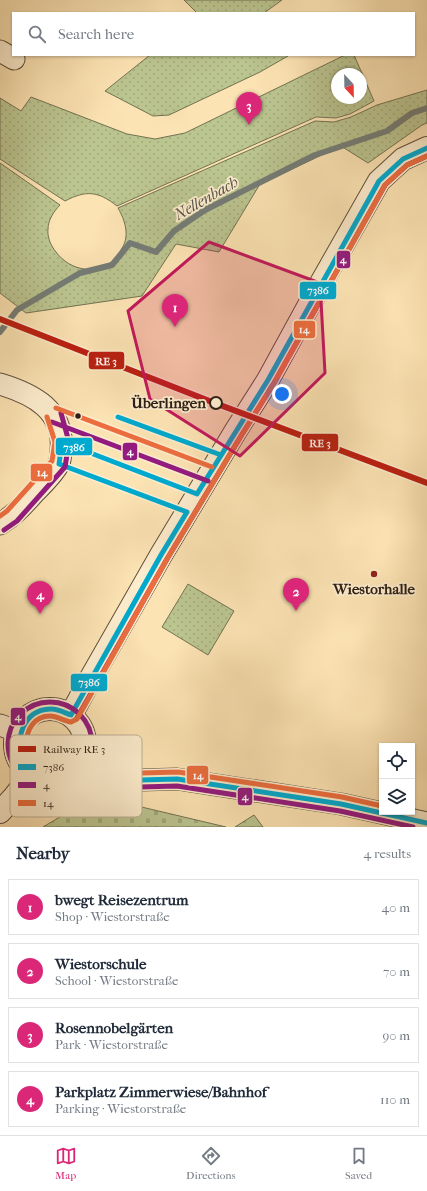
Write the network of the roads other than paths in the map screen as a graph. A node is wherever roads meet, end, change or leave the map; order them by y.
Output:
1 (427, 148) edge
2 (0, 384) edge
3 (0, 524) edge
4 (71, 716) junction
5 (9, 728) edge
6 (85, 735) edge
7 (142, 780) edge
8 (10, 801) edge
9 (0, 812) edge
10 (425, 824) edge

1 - 4 street
2 - 3 street
4 - 5 street
4 - 6 street
7 - 10 street
8 - 9 street

